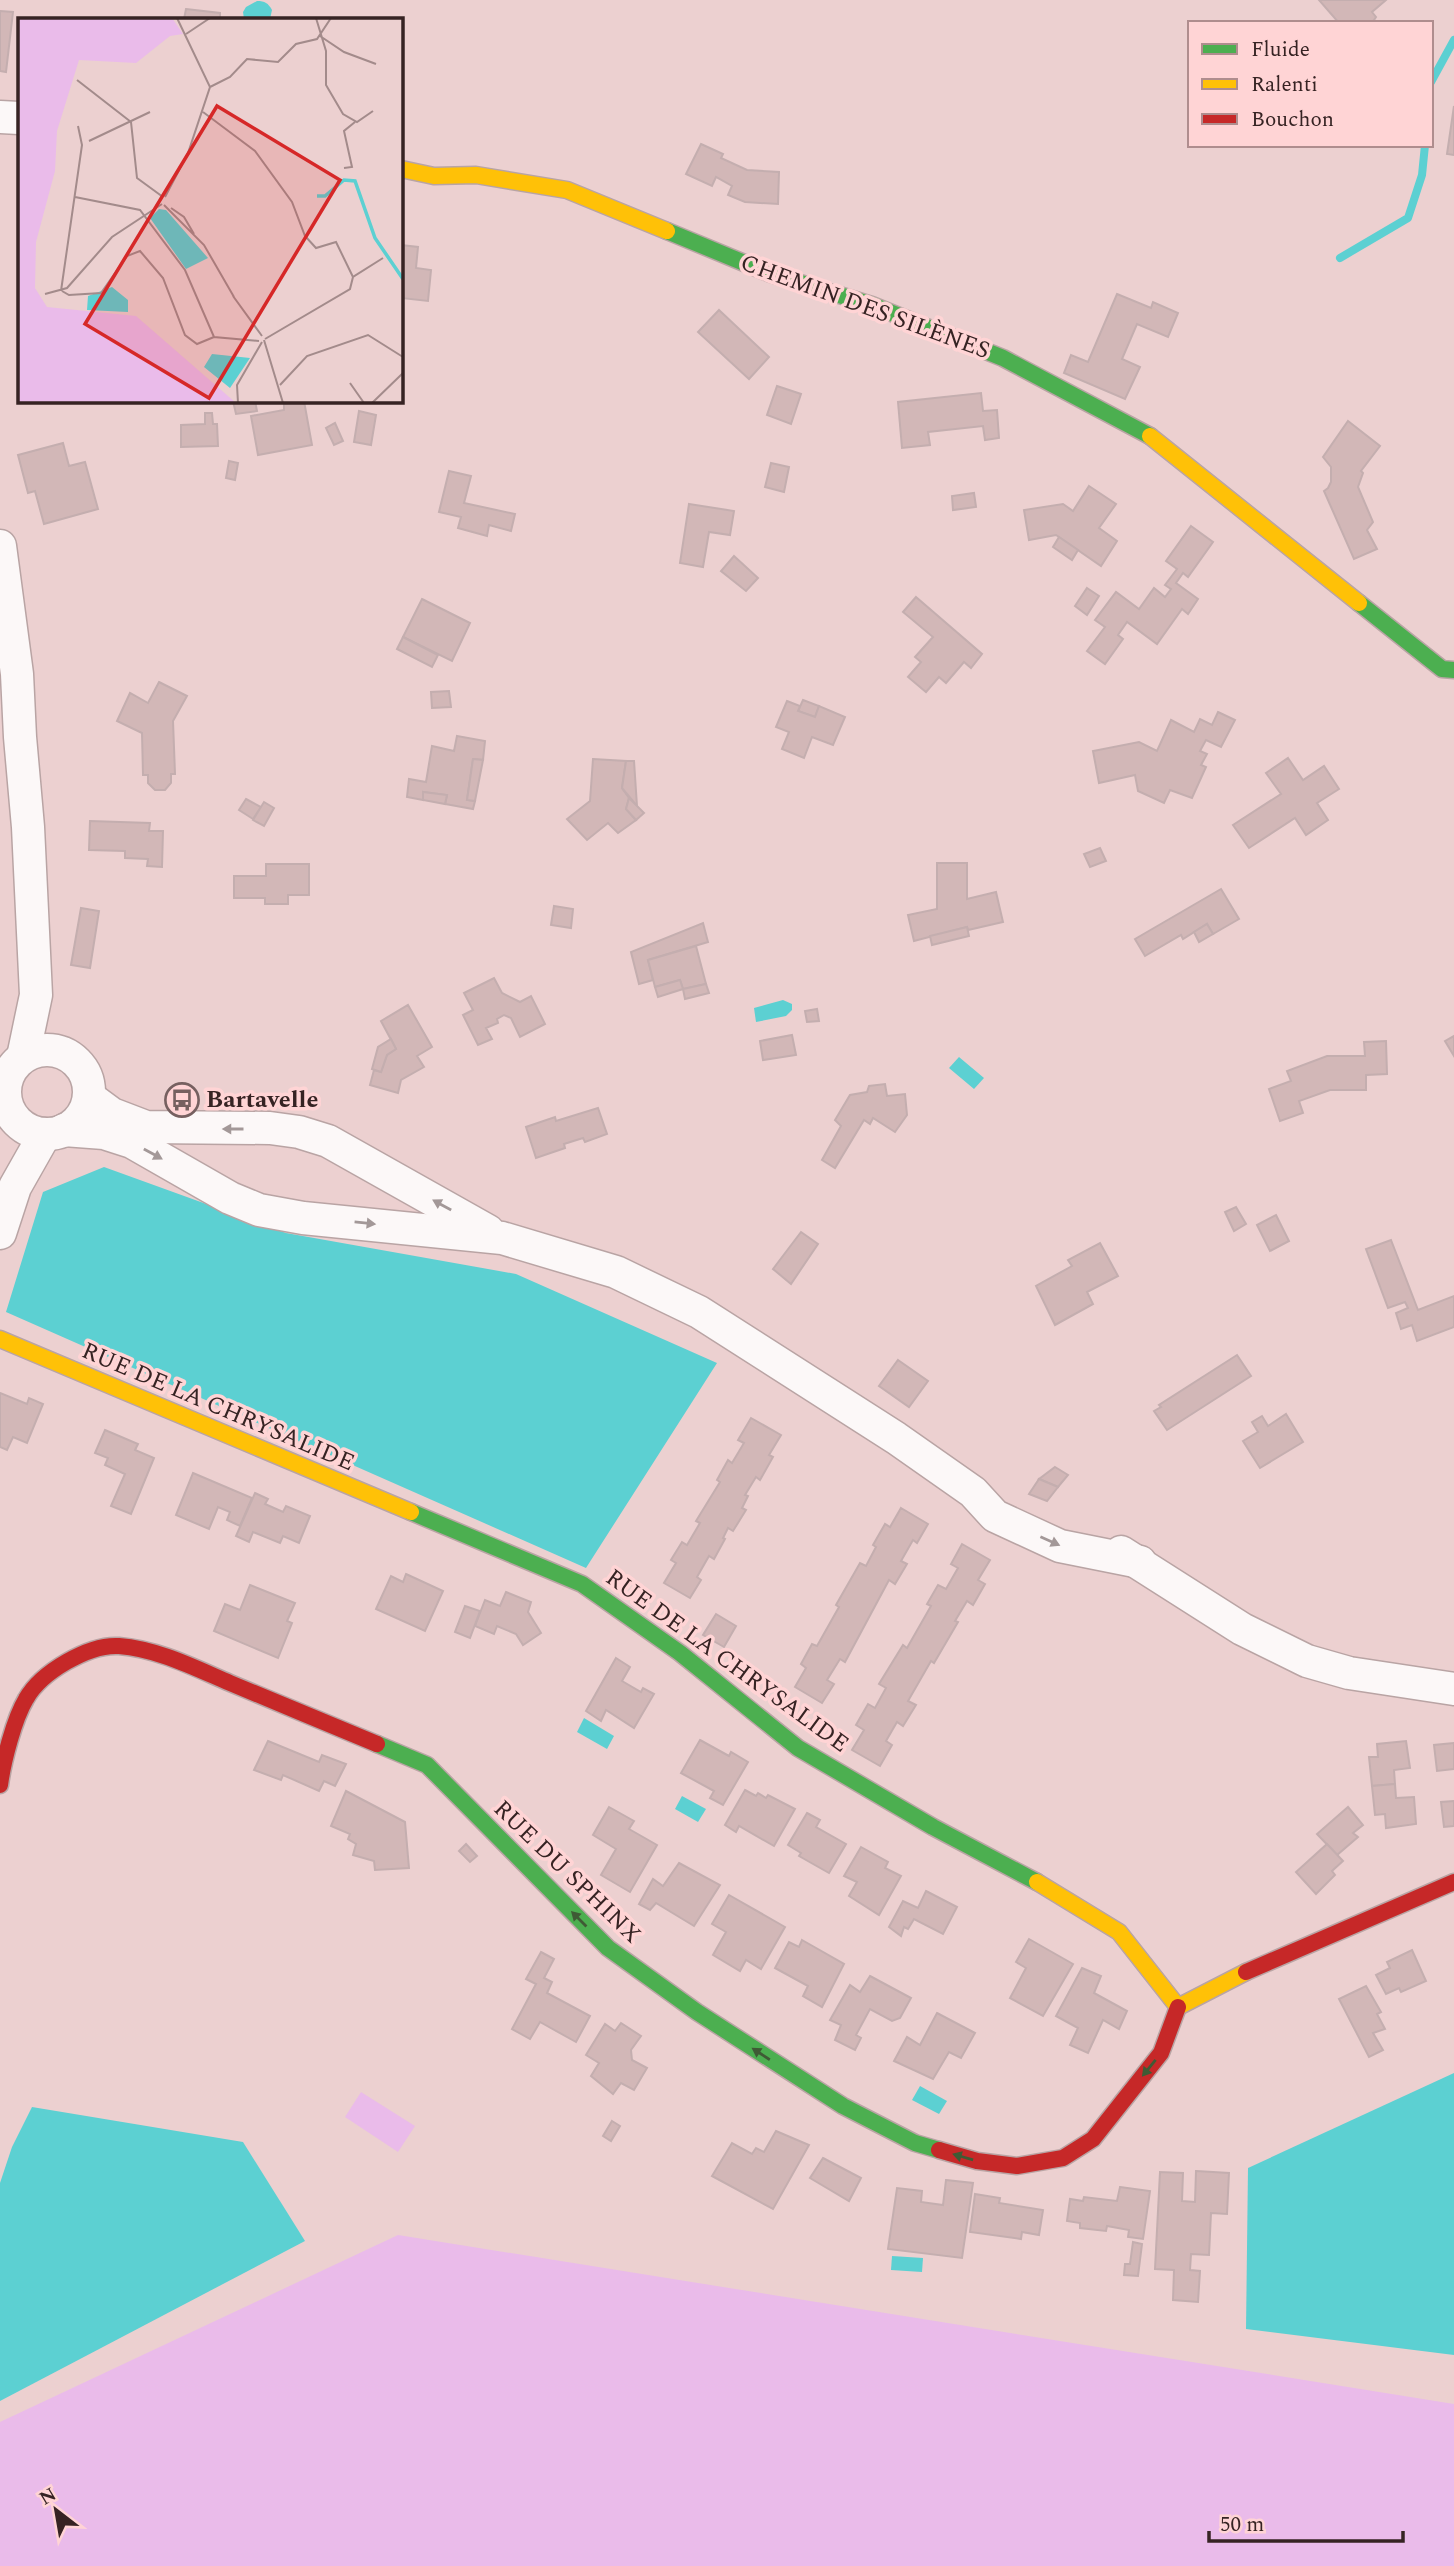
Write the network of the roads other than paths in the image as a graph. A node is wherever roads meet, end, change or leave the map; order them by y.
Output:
1 (0, 117) edge
2 (18, 118) edge
3 (402, 169) edge
4 (0, 547) edge
5 (1454, 670) edge
6 (36, 995) junction
7 (61, 1052) junction
8 (9, 1086) edge
9 (89, 1097) junction
10 (55, 1132) junction
11 (15, 1187) junction
12 (0, 1233) edge
13 (502, 1238) junction
14 (0, 1339) edge
15 (1454, 1689) edge
16 (0, 1785) edge
17 (1454, 1882) edge
18 (1178, 2007) junction

1 - 2 street
3 - 5 street, CHEMIN DES SILÈNES
4 - 6 street
6 - 7 street
6 - 8 street
7 - 8 street
7 - 9 street
8 - 10 street
8 - 11 street
9 - 10 street
13 -> 9 street
10 - 11 street
10 -> 13 street
11 - 12 street
13 - 15 street
14 - 18 street, RUE DE LA CHRYSALIDE
18 -> 16 street, RUE DU SPHINX
17 - 18 street

